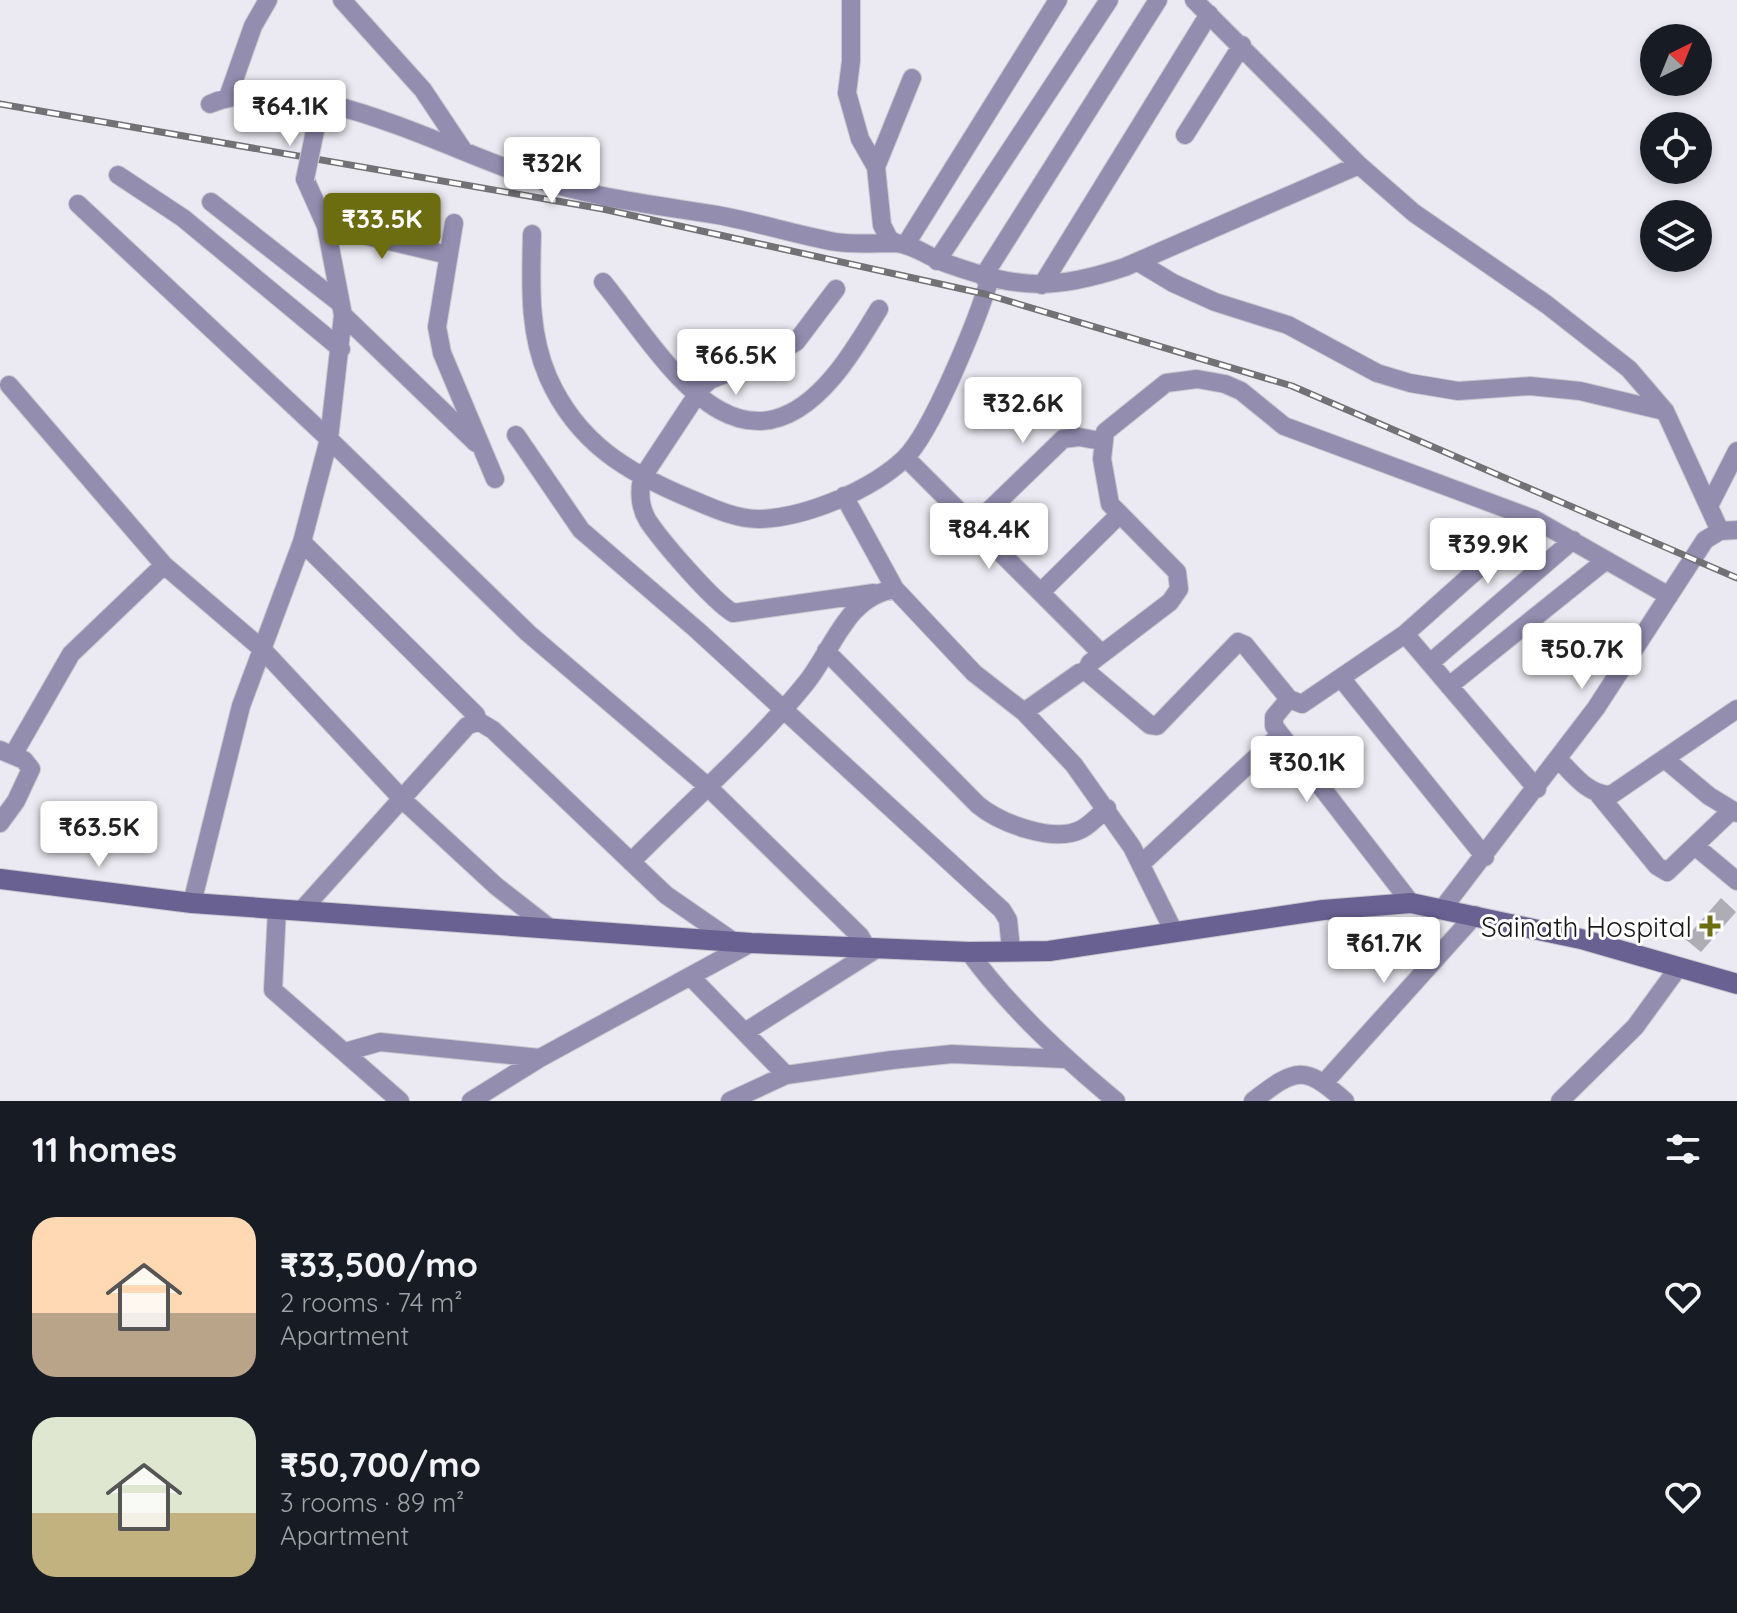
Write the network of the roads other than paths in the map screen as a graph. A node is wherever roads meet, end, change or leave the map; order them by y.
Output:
1 (268, 0) edge
2 (342, 0) edge
3 (851, 0) edge
4 (1058, 0) edge
5 (1109, 0) edge
6 (1158, 0) edge
7 (1194, 0) edge
8 (1209, 14) junction
9 (1242, 45) junction
10 (912, 78) dead end
11 (296, 97) junction
12 (341, 108) junction
13 (316, 126) junction
14 (1185, 135) dead end
15 (463, 150) junction
16 (1359, 165) junction
17 (876, 167) junction
18 (118, 175) dead end
19 (211, 202) dead end
20 (78, 204) dead end
21 (454, 223) dead end
22 (326, 226) junction
23 (532, 234) dead end
24 (901, 243) junction
25 (448, 255) junction
26 (937, 261) junction
27 (1138, 262) junction
28 (986, 278) junction
29 (603, 282) dead end
30 (1042, 285) junction
31 (836, 289) dead end
32 (342, 309) junction
33 (879, 309) dead end
34 (341, 349) junction
35 (9, 385) dead end
36 (695, 396) junction
37 (1665, 411) junction
38 (516, 435) dead end
39 (329, 439) junction
40 (1101, 441) junction
41 (482, 449) junction
42 (1737, 451) edge
43 (906, 458) junction
44 (642, 478) junction
45 (495, 479) dead end
46 (844, 496) junction
47 (1709, 506) junction
48 (1119, 515) junction
49 (1534, 519) junction
50 (974, 525) junction
51 (1728, 530) edge
52 (1573, 540) junction
53 (302, 542) junction
54 (1605, 561) junction
55 (164, 565) junction
56 (886, 591) junction
57 (1041, 592) junction
58 (1669, 596) junction
59 (1405, 634) junction
60 (262, 649) junction
61 (826, 651) junction
62 (1102, 654) junction
63 (1430, 663) junction
64 (1086, 671) junction
65 (1341, 678) junction
66 (1449, 686) junction
67 (1289, 699) junction
68 (783, 709) junction
69 (1737, 709) edge
70 (1024, 712) junction
71 (478, 721) junction
72 (1280, 735) junction
73 (7, 752) edge
74 (1559, 760) junction
75 (1666, 760) junction
76 (706, 785) junction
77 (1537, 789) junction
78 (1599, 795) junction
79 (404, 801) junction
80 (1107, 808) junction
81 (1734, 812) edge
82 (0, 823) edge
83 (1695, 846) junction
84 (1485, 857) junction
85 (631, 862) junction
86 (1141, 864) junction
87 (0, 879) edge
88 (1736, 880) edge
89 (192, 903) junction
90 (1411, 903) junction
91 (1443, 908) junction
92 (277, 909) junction
93 (301, 911) junction
94 (1475, 915) junction
95 (551, 929) junction
96 (1174, 932) junction
97 (742, 943) junction
98 (873, 948) junction
99 (1011, 949) junction
100 (969, 952) junction
101 (1678, 968) junction
102 (690, 976) junction
103 (1737, 984) edge
104 (745, 1032) junction
105 (345, 1052) junction
106 (540, 1058) junction
107 (1066, 1059) junction
108 (786, 1075) junction
109 (1324, 1083) junction
110 (400, 1101) edge
111 (471, 1101) edge
112 (730, 1101) edge
113 (1116, 1101) edge
114 (1253, 1101) edge
115 (1345, 1101) edge
116 (1560, 1101) edge

1 - 11 street
2 - 15 street
3 - 17 street
4 - 24 street
5 - 26 street
6 - 28 street
7 - 8 street
8 - 9 street
8 - 30 street
9 - 14 street
9 - 16 street
10 - 17 street
11 - 12 street
11 - 13 street
12 - 13 street
12 - 15 street
13 - 22 street, bridge
15 - 24 street
16 - 27 street
16 - 37 street
17 - 24 street
18 - 34 street
19 - 32 street
20 - 39 street
21 - 25 street
22 - 25 street
22 - 32 street
23 - 44 street
24 - 26 street
25 - 41 street
26 - 28 street
27 - 30 street
27 - 37 street
28 - 30 street
28 - 43 street
29 - 36 street
31 - 36 street
32 - 34 street
32 - 41 street
33 - 36 street
34 - 39 street
35 - 55 street
36 - 44 street
37 - 47 street
38 - 68 street
39 - 53 street
39 - 76 street
40 - 48 street
40 - 49 street
40 - 50 street
41 - 45 street
42 - 47 street
43 - 46 street
43 - 50 street
44 - 46 street
44 - 56 street
46 - 56 street
47 - 51 street
48 - 57 street
48 - 62 street
49 - 52 street
49 - 59 street
50 - 57 street
51 - 58 street
52 - 54 street
52 - 63 street
53 - 60 street
53 - 71 street
54 - 58 street
54 - 66 street
55 - 60 street
55 - 73 street
56 - 61 street
56 - 70 street
57 - 62 street
58 - 74 street
59 - 63 street
59 - 65 street
60 - 79 street
60 - 89 street
61 - 68 street
61 - 80 street
62 - 64 street
63 - 66 street
64 - 67 street
64 - 70 street
65 - 67 street
65 - 84 street
66 - 77 street
67 - 72 street
68 - 76 street
68 - 99 street
69 - 75 street
70 - 80 street
71 - 79 street
71 - 85 street
72 - 86 street
72 - 90 street
73 - 82 street
74 - 77 street
74 - 78 street
75 - 78 street
75 - 81 street
76 - 85 street
76 - 98 street
77 - 84 street
78 - 83 street
79 - 93 street
79 - 95 street
80 - 86 street
81 - 83 street
83 - 88 street
84 - 91 street
85 - 97 street
86 - 96 street
87 - 89 street
89 - 92 street
90 - 91 street
90 - 96 street
91 - 94 street
92 - 93 street
92 - 105 street
93 - 95 street
94 - 101 street
94 - 109 street
95 - 97 street
96 - 99 street
97 - 98 street
97 - 102 street
98 - 100 street
98 - 104 street
99 - 100 street
100 - 107 street
101 - 103 street
101 - 116 street
102 - 104 street
102 - 106 street
104 - 108 street
105 - 106 street
105 - 110 street
106 - 111 street
107 - 108 street
107 - 113 street
108 - 112 street
109 - 114 street
109 - 115 street

